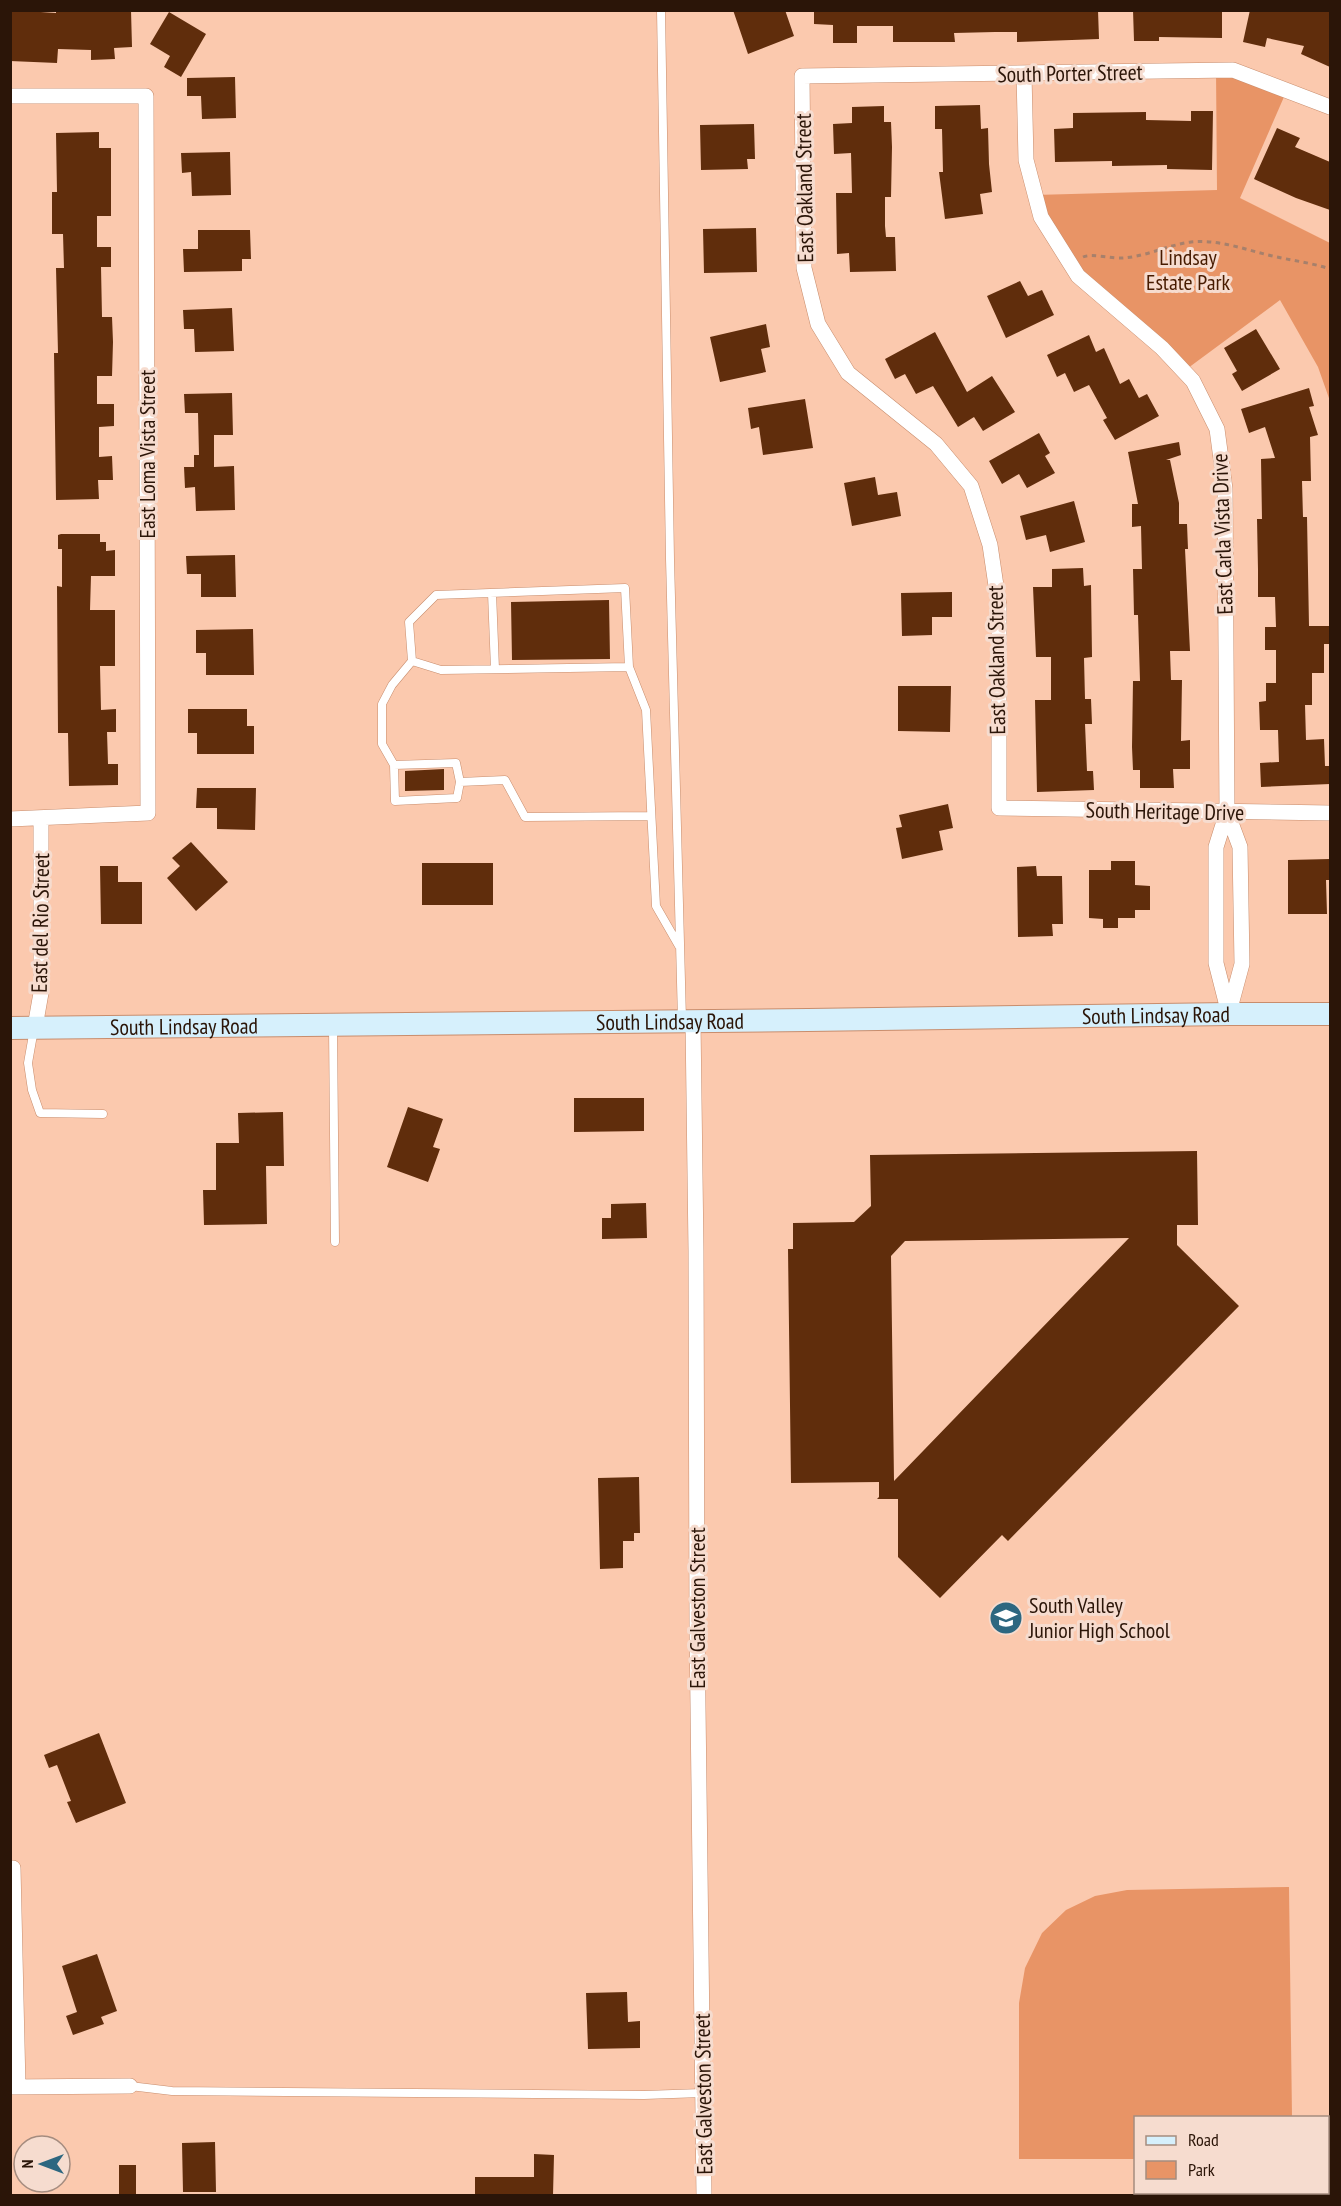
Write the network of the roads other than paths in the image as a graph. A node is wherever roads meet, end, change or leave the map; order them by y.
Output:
1 (661, 10) edge
2 (1024, 74) junction
3 (802, 76) joint
4 (10, 96) edge
5 (1330, 107) edge
6 (492, 592) junction
7 (412, 662) junction
8 (629, 667) junction
9 (495, 669) junction
10 (394, 765) junction
11 (460, 782) junction
12 (999, 808) joint
13 (1227, 812) junction
14 (1330, 813) edge
15 (650, 816) junction
16 (41, 818) junction
17 (10, 819) edge
18 (680, 948) junction
19 (1228, 1014) junction
20 (1330, 1014) edge
21 (687, 1021) junction
22 (333, 1024) junction
23 (10, 1028) edge
24 (35, 1028) junction
25 (103, 1114) dead end
26 (335, 1242) dead end
27 (13, 1868) dead end
28 (130, 2086) joint
29 (14, 2087) edge
30 (702, 2093) junction
31 (704, 2196) edge

1 - 18 lane
2 - 3 street, South Porter Street
2 - 5 street, South Porter Street
2 - 13 street, East Carla Vista Drive
3 - 12 street, East Oakland Street
4 - 16 street, East Loma Vista Street
6 - 7 lane
6 - 8 lane
6 - 9 lane
7 - 9 lane
7 - 10 lane
8 - 9 lane
8 - 15 lane
10 - 11 lane
10 - 11 lane
11 - 15 lane
12 - 13 street, South Heritage Drive
13 - 14 street, South Heritage Drive
13 - 19 street, East Carla Vista Drive
13 - 19 street, East Carla Vista Drive
15 - 18 lane
16 - 17 street
16 - 24 street, East del Rio Street
18 - 21 lane
19 - 20 main road, South Lindsay Road
19 - 21 main road, South Lindsay Road
21 - 22 main road, South Lindsay Road
21 - 30 street, East Galveston Street
22 - 24 main road, South Lindsay Road
22 - 26 lane
23 - 24 main road, South Lindsay Road
24 - 25 lane
27 - 29 street
28 - 29 street
28 - 30 lane
30 - 31 street, East Galveston Street

